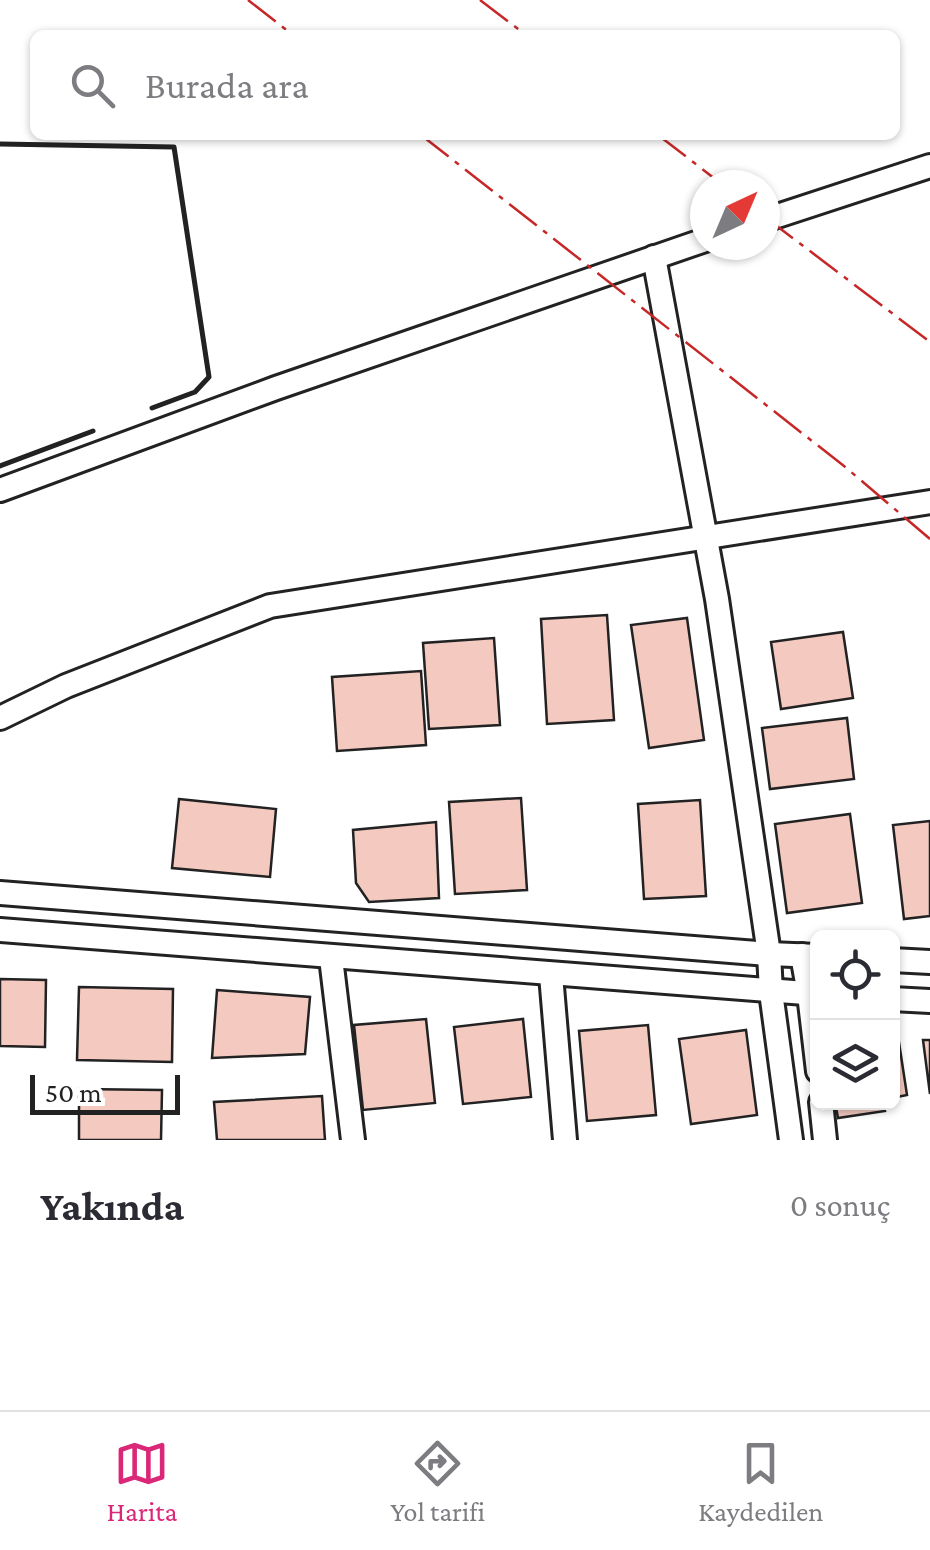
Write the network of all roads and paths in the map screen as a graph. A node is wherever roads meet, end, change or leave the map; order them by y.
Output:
1 (930, 166) edge
2 (780, 215) edge
3 (690, 245) edge
4 (654, 257) junction
5 (0, 490) edge
6 (930, 502) edge
7 (705, 538) junction
8 (0, 718) edge
9 (0, 893) edge
10 (0, 930) edge
11 (768, 954) junction
12 (810, 956) edge
13 (330, 958) junction
14 (900, 960) edge
15 (930, 962) edge
16 (551, 975) junction
17 (771, 992) junction
18 (810, 994) edge
19 (900, 999) edge
20 (930, 1001) edge
21 (822, 1110) edge
22 (353, 1140) edge
23 (565, 1140) edge
24 (792, 1140) edge
25 (825, 1140) edge

1 - 2 street
3 - 4 street
4 - 5 street
4 - 7 street
6 - 7 street
7 - 8 street
7 - 11 street
9 - 11 street
10 - 13 street
11 - 12 street
11 - 17 street
13 - 16 street
13 - 22 street
14 - 15 street
16 - 17 street
16 - 23 street
17 - 18 street
17 - 24 street
19 - 20 street
21 - 25 street

